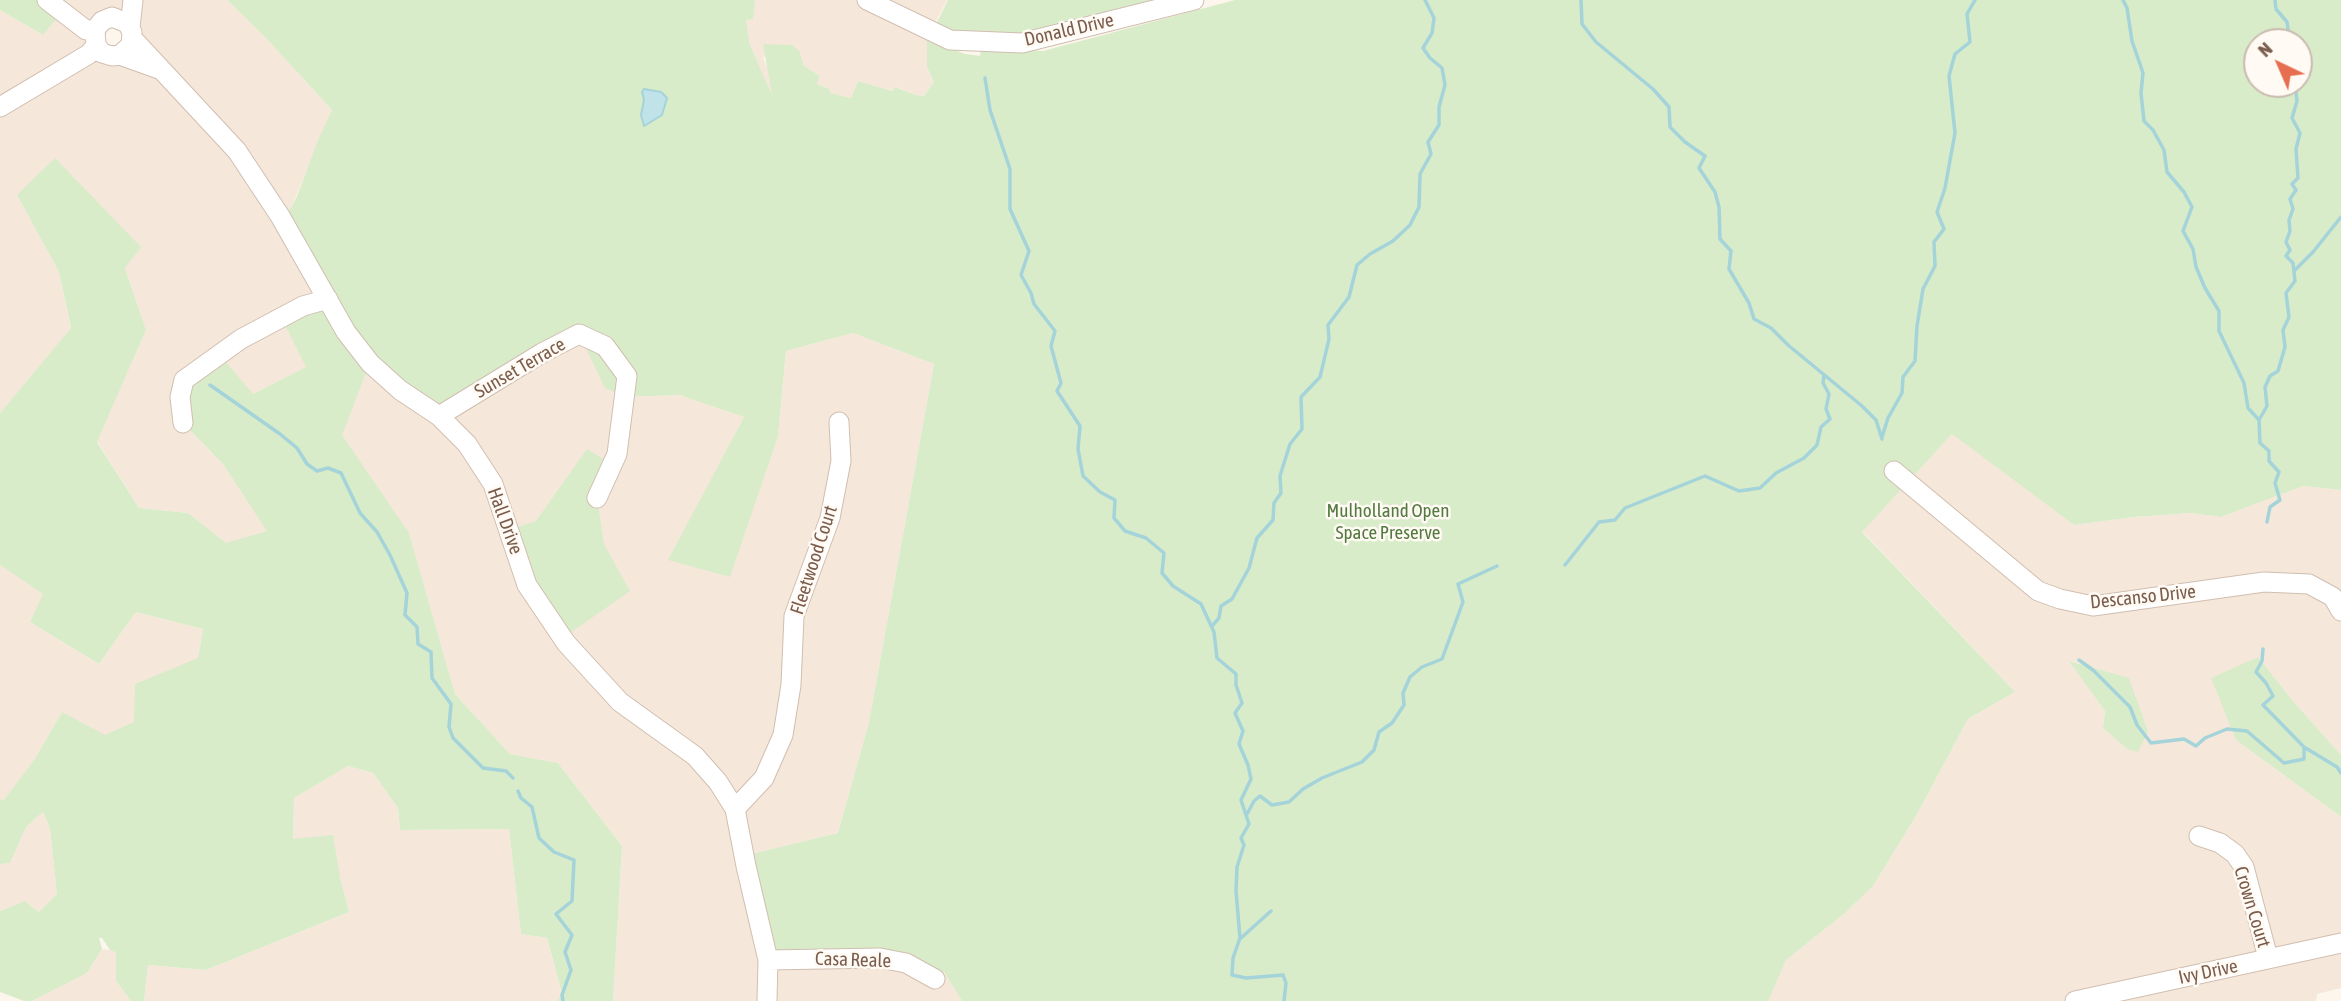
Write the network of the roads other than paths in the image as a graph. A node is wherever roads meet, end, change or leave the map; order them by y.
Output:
1 (47, 0) edge
2 (124, 0) edge
3 (133, 0) edge
4 (867, 0) edge
5 (1194, 0) edge
6 (112, 18) junction
7 (131, 33) junction
8 (95, 38) junction
9 (120, 55) junction
10 (163, 71) junction
11 (0, 107) edge
12 (328, 299) junction
13 (439, 416) junction
14 (839, 422) dead end
15 (183, 423) dead end
16 (1894, 471) dead end
17 (597, 498) dead end
18 (2341, 611) edge
19 (735, 810) junction
20 (2199, 836) dead end
21 (2341, 943) edge
22 (2268, 958) junction
23 (768, 960) junction
24 (935, 979) dead end
25 (767, 1001) edge
26 (2075, 1001) edge

1 - 8 street
2 - 6 street
3 - 7 street
4 - 5 street, Donald Drive
6 - 7 street
6 - 8 street
7 - 9 street
7 - 10 street, Hall Drive
8 - 9 street
8 - 11 street
9 - 10 street, Hall Drive
10 - 12 street, Hall Drive
12 - 13 street, Hall Drive
12 - 15 street
13 - 17 street, Sunset Terrace
13 - 19 street, Hall Drive
14 - 19 street, Fleetwood Court
16 - 18 street, Descanso Drive
19 - 23 street, Hall Drive
20 - 22 street, Crown Court
21 - 22 street, Ivy Drive
22 - 26 street, Ivy Drive
23 - 24 street, Casa Reale
23 - 25 street, Hall Drive

